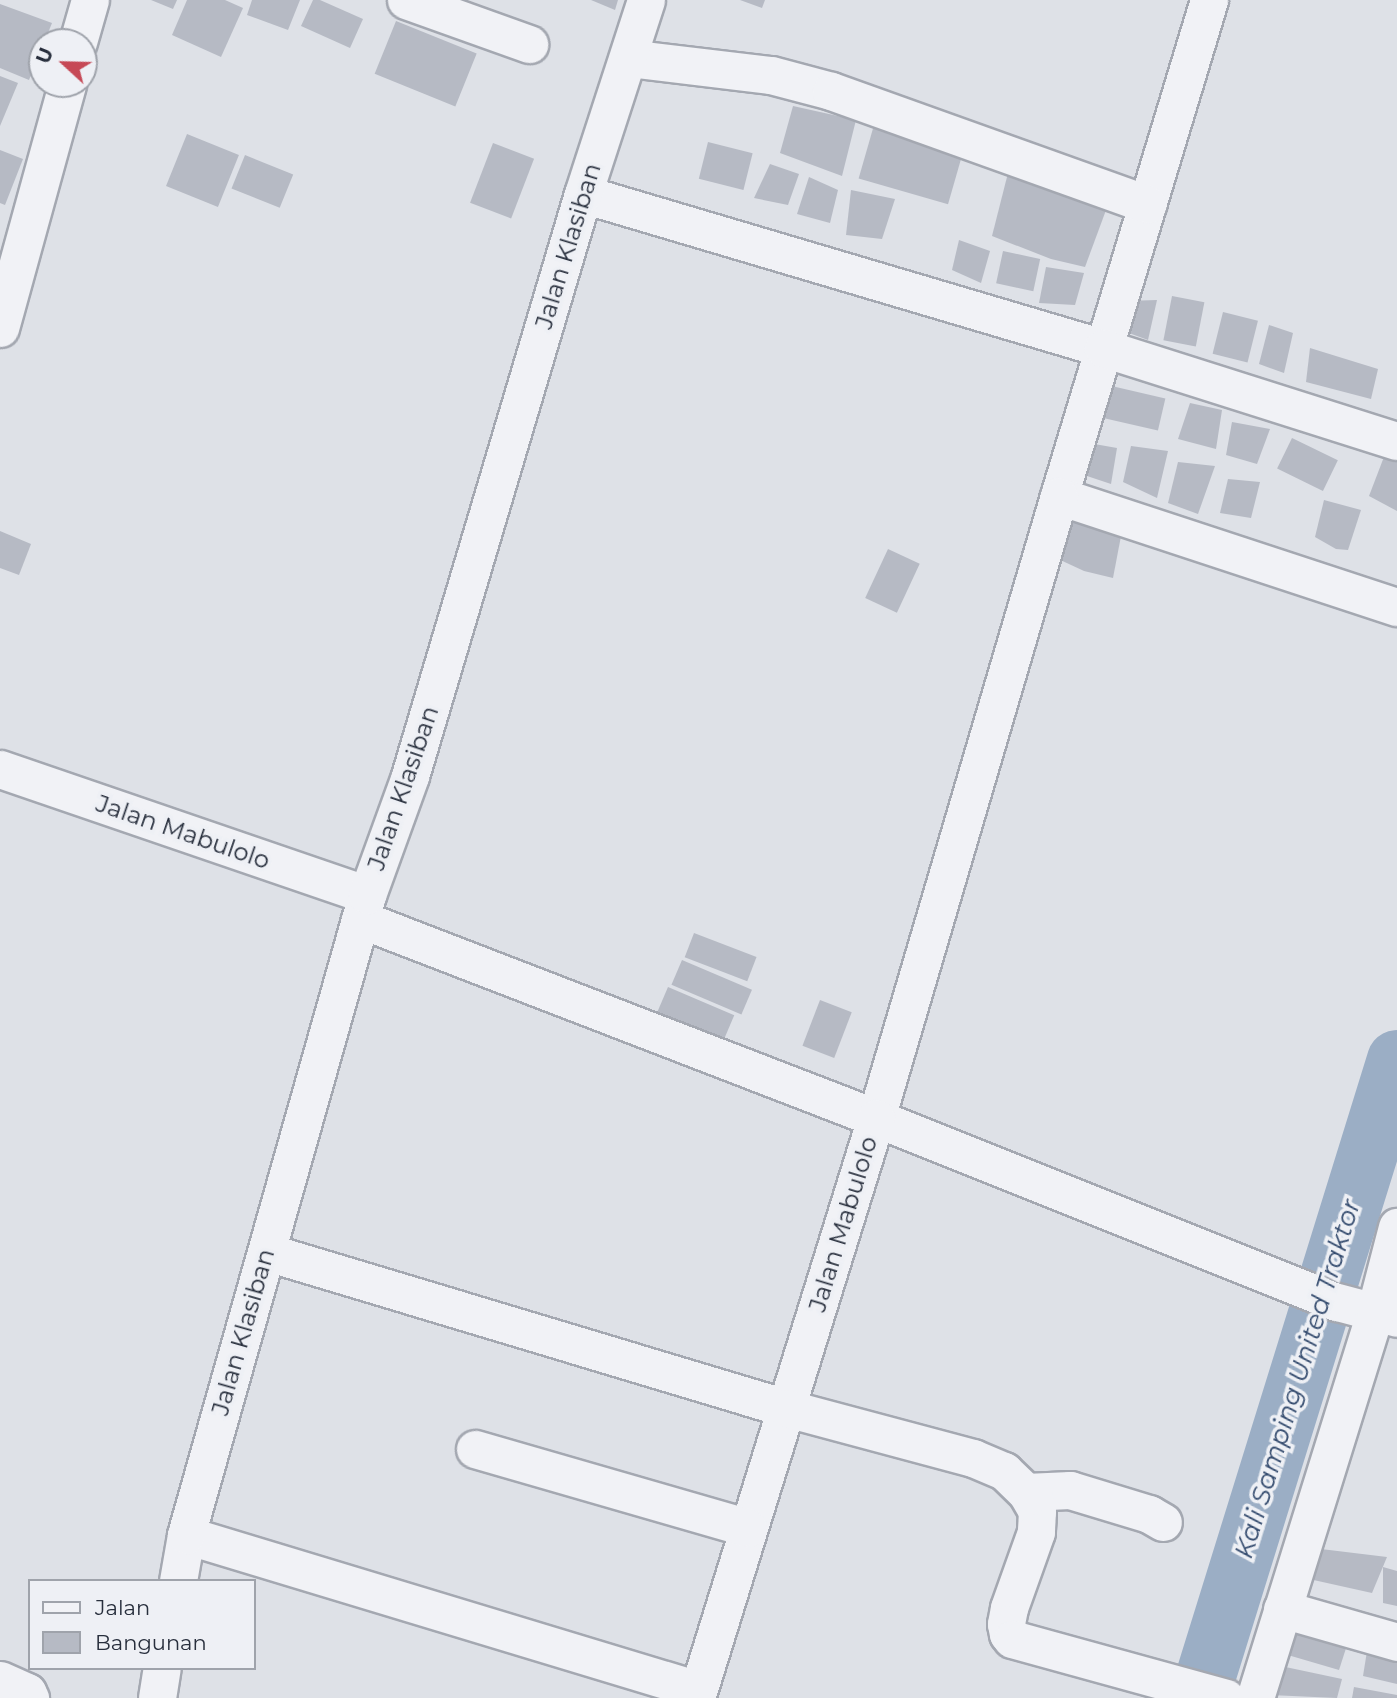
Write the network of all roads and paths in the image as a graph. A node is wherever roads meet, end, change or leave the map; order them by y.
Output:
1 (90, 0) edge
2 (406, 0) edge
3 (646, 0) edge
4 (1209, 0) edge
5 (82, 28) edge
6 (529, 44) dead end
7 (628, 58) junction
8 (63, 98) edge
9 (583, 194) junction
10 (1147, 204) junction
11 (0, 328) edge
12 (1103, 348) junction
13 (1397, 441) edge
14 (1059, 496) junction
15 (1397, 607) edge
16 (0, 769) edge
17 (364, 907) junction
18 (876, 1118) junction
19 (1397, 1227) edge
20 (267, 1252) junction
21 (1367, 1310) edge
22 (786, 1408) junction
23 (475, 1449) dead end
24 (1026, 1492) junction
25 (1163, 1522) dead end
26 (748, 1528) junction
27 (186, 1535) junction
28 (178, 1579) edge
29 (1282, 1609) junction
30 (1397, 1642) edge
31 (162, 1670) edge
32 (0, 1680) edge
33 (697, 1694) edge
34 (1227, 1697) edge
35 (30, 1698) edge
36 (157, 1698) edge

1 - 5 street
2 - 6 street
3 - 7 street, Jalan Klasiban
4 - 10 street
7 - 9 street, Jalan Klasiban
7 - 10 street
8 - 11 street
9 - 12 street
9 - 17 street, Jalan Klasiban
10 - 12 street
12 - 13 street
12 - 14 street
14 - 15 street
14 - 18 street
16 - 17 street, Jalan Mabulolo
17 - 18 street, Jalan Mabulolo
17 - 20 street, Jalan Klasiban
18 - 21 street
18 - 22 street, Jalan Mabulolo
19 - 21 street
20 - 22 street
20 - 27 street, Jalan Klasiban
21 - 29 street
22 - 24 street
22 - 26 street, Jalan Mabulolo
23 - 26 street
24 - 25 street
24 - 34 street
26 - 33 street, Jalan Mabulolo
27 - 28 street, Jalan Klasiban
27 - 33 street
29 - 30 street
29 - 34 street
31 - 36 street
32 - 35 street

